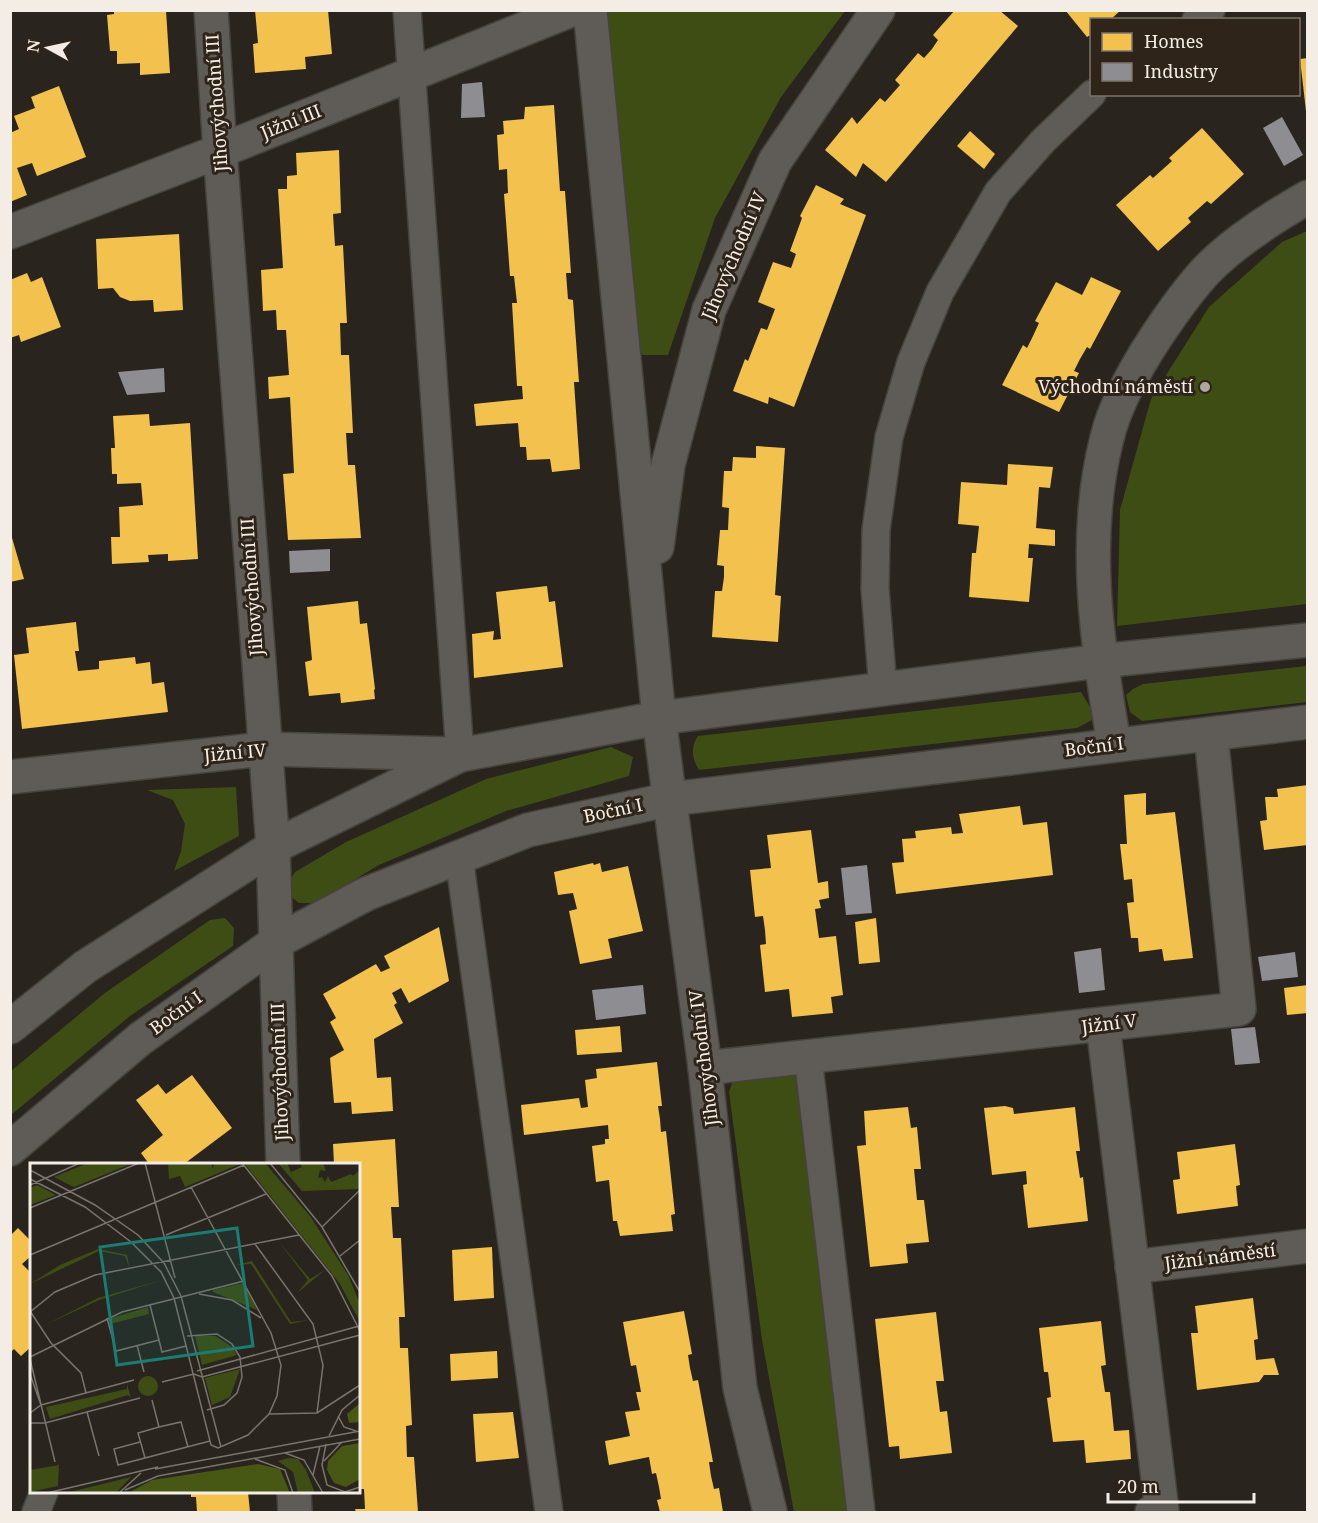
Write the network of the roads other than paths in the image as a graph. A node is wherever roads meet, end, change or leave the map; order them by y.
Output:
1 (211, 10) edge
2 (407, 10) edge
3 (571, 10) edge
4 (590, 10) edge
5 (878, 10) edge
6 (411, 73) junction
7 (1090, 96) edge
8 (220, 151) junction
9 (1308, 197) edge
10 (10, 232) edge
11 (650, 602) junction
12 (1308, 640) edge
13 (1100, 661) junction
14 (883, 689) junction
15 (659, 718) junction
16 (1308, 722) edge
17 (1211, 735) junction
18 (1114, 744) junction
19 (264, 749) junction
20 (460, 755) junction
21 (10, 777) edge
22 (671, 799) junction
23 (273, 847) junction
24 (459, 857) junction
25 (276, 942) junction
26 (1103, 1025) junction
27 (10, 1027) edge
28 (808, 1057) junction
29 (705, 1068) junction
30 (10, 1149) edge
31 (283, 1163) edge
32 (1308, 1246) edge
33 (1132, 1267) junction
34 (43, 1493) edge
35 (294, 1493) edge
36 (36, 1512) edge
37 (295, 1512) edge
38 (549, 1512) edge
39 (770, 1512) edge
40 (861, 1512) edge
41 (1157, 1512) edge

1 - 8 street, Jihovýchodní III
2 - 6 lane
3 - 6 street, Jižní III
4 - 11 street, Jihovýchodní IV
5 - 11 street, Jihovýchodní IV
6 - 8 street, Jižní III
6 - 20 lane
7 - 14 lane
8 - 10 street, Jižní III
8 - 19 street, Jihovýchodní III
9 - 13 street
11 - 15 street, Jihovýchodní IV
12 - 13 street
13 - 14 street
13 - 18 street
14 - 15 street
15 - 20 street
15 - 22 street, Jihovýchodní IV
16 - 17 street, Boční I
17 - 18 street, Boční I
17 - 26 street, Jižní V
18 - 22 street, Boční I
19 - 20 street, Jižní IV
19 - 21 street, Jižní IV
19 - 23 street, Jihovýchodní III
20 - 23 street
22 - 24 street, Boční I
22 - 29 street, Jihovýchodní IV
23 - 25 street, Jihovýchodní III
23 - 27 street
24 - 25 street, Boční I
24 - 38 lane
25 - 30 street, Boční I
25 - 31 street, Jihovýchodní III
26 - 28 street, Jižní V
26 - 33 street
28 - 29 street, Jižní V
28 - 40 lane
29 - 39 street, Jihovýchodní IV
32 - 33 street, Jižní náměstí
33 - 41 street
34 - 36 lane
35 - 37 street

